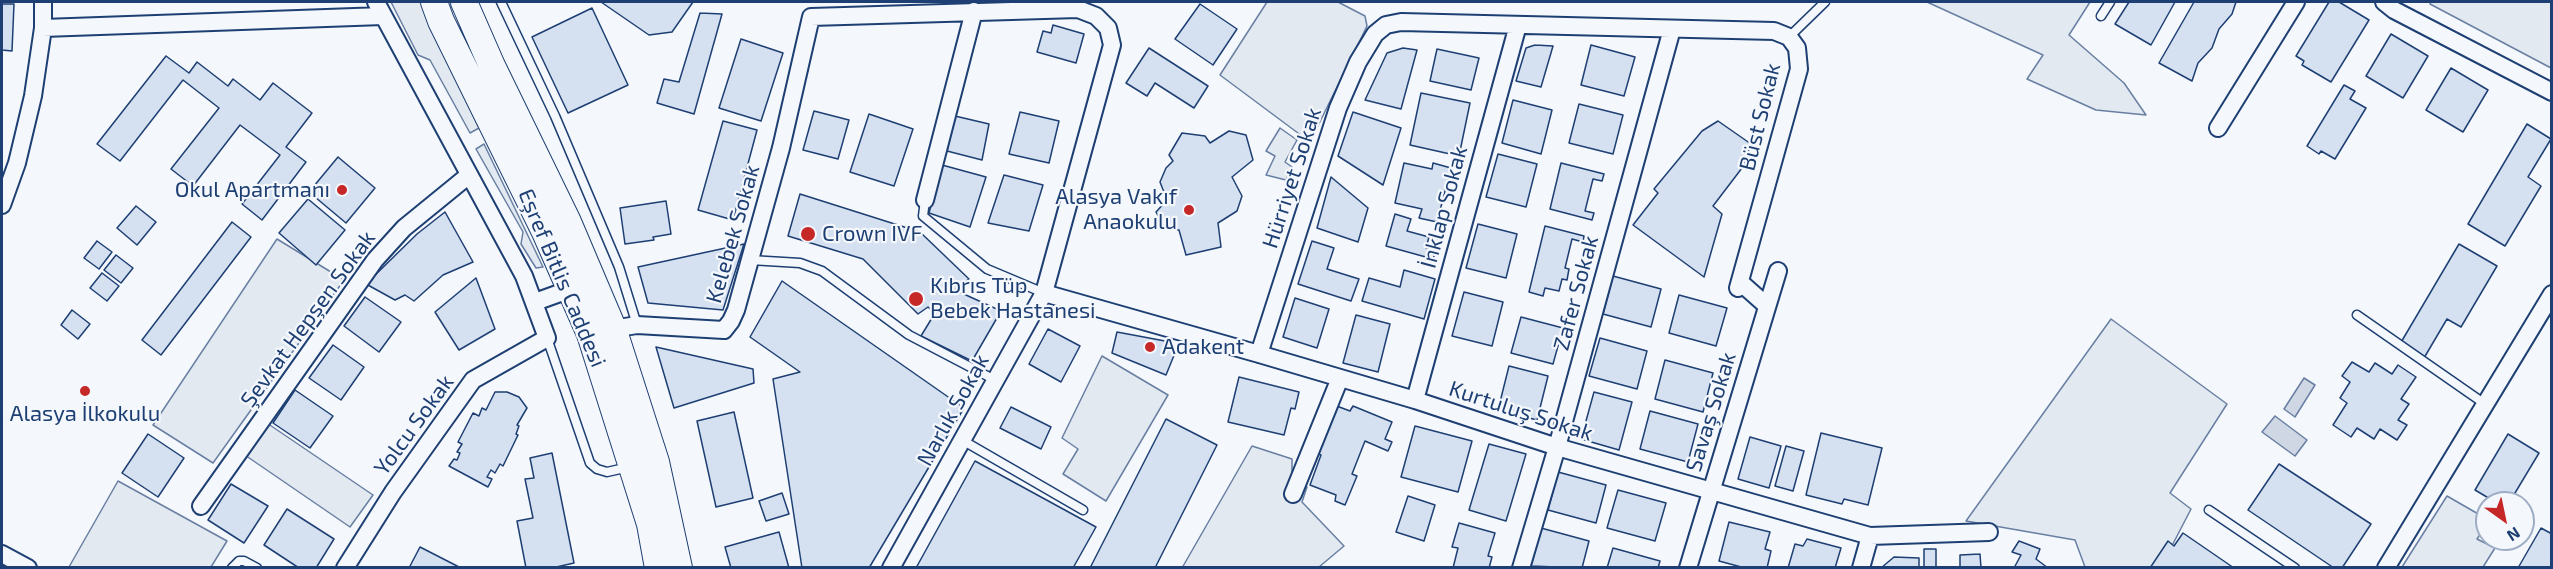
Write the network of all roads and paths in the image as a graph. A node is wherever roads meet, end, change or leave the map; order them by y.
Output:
1 (43, 2) edge
2 (434, 2) edge
3 (464, 2) edge
4 (501, 2) edge
5 (1825, 2) edge
6 (2110, 2) edge
7 (2296, 2) edge
8 (2384, 2) edge
9 (379, 9) edge
10 (974, 11) junction
11 (2101, 16) dead end
12 (1386, 25) joint
13 (1518, 26) junction
14 (43, 28) junction
15 (1672, 29) junction
16 (1789, 37) junction
17 (2552, 92) edge
18 (2218, 128) dead end
19 (469, 175) junction
20 (926, 200) joint
21 (2, 205) edge
22 (750, 260) junction
23 (1778, 270) dead end
24 (571, 289) junction
25 (1044, 293) junction
26 (2552, 294) edge
27 (535, 302) junction
28 (1767, 306) junction
29 (2357, 315) dead end
30 (613, 329) junction
31 (547, 338) junction
32 (1259, 354) junction
33 (1340, 378) junction
34 (995, 380) junction
35 (1415, 400) junction
36 (2485, 404) junction
37 (962, 440) junction
38 (1557, 447) junction
39 (644, 464) junction
40 (1710, 492) junction
41 (1293, 494) dead end
42 (201, 506) dead end
43 (1083, 510) dead end
44 (2209, 510) dead end
45 (1989, 532) dead end
46 (1870, 536) junction
47 (2, 554) edge
48 (28, 567) edge
49 (232, 567) edge
50 (257, 567) edge
51 (345, 567) edge
52 (658, 567) edge
53 (679, 567) edge
54 (891, 567) edge
55 (1521, 567) edge
56 (1688, 567) edge
57 (1862, 567) edge
58 (2295, 567) edge
59 (2386, 567) edge

1 - 14 street
2 - 24 main road, Eşref Bitlis Caddesi
3 - 30 main road, Eşref Bitlis Caddesi
4 - 30 lane
5 - 16 lane
6 - 11 lane
7 - 18 street
8 - 17 street
9 - 14 street
9 - 19 street
10 - 20 street
10 - 22 street, Kelebek Sokak
10 - 25 street, Narlık Sokak
12 - 13 street, Büst Sokak
12 - 32 street, Hürriyet Sokak
13 - 15 street, Büst Sokak
13 - 35 street, İnklap Sokak
14 - 21 street
15 - 16 street, Büst Sokak
15 - 38 street, Zafer Sokak
16 - 28 street, Büst Sokak
19 - 27 street
19 - 42 street, Şevkat Hepşen Sokak
20 - 25 lane
22 - 30 street, Kelebek Sokak
22 - 34 lane
23 - 28 street, Savaş Sokak
24 - 27 street
24 - 30 main road, Eşref Bitlis Caddesi
25 - 32 street, Kurtuluş Sokak
25 - 34 street, Narlık Sokak
26 - 36 street
27 - 31 street
28 - 40 street, Savaş Sokak
29 - 36 lane
30 - 39 main road, Eşref Bitlis Caddesi
31 - 39 lane
31 - 51 street, Yolcu Sokak
32 - 33 street, Kurtuluş Sokak
33 - 35 street, Kurtuluş Sokak
33 - 41 street
34 - 37 street, Narlık Sokak
35 - 38 street, Kurtuluş Sokak
36 - 59 street
37 - 43 lane
37 - 54 street, Narlık Sokak
38 - 40 street, Kurtuluş Sokak
38 - 55 street, Zafer Sokak
39 - 52 main road, Eşref Bitlis Caddesi
39 - 53 main road, Eşref Bitlis Caddesi
40 - 46 street, Kurtuluş Sokak
40 - 56 street, Savaş Sokak
44 - 58 lane
45 - 46 street, Kurtuluş Sokak
46 - 57 street
47 - 48 street
49 - 50 lane

